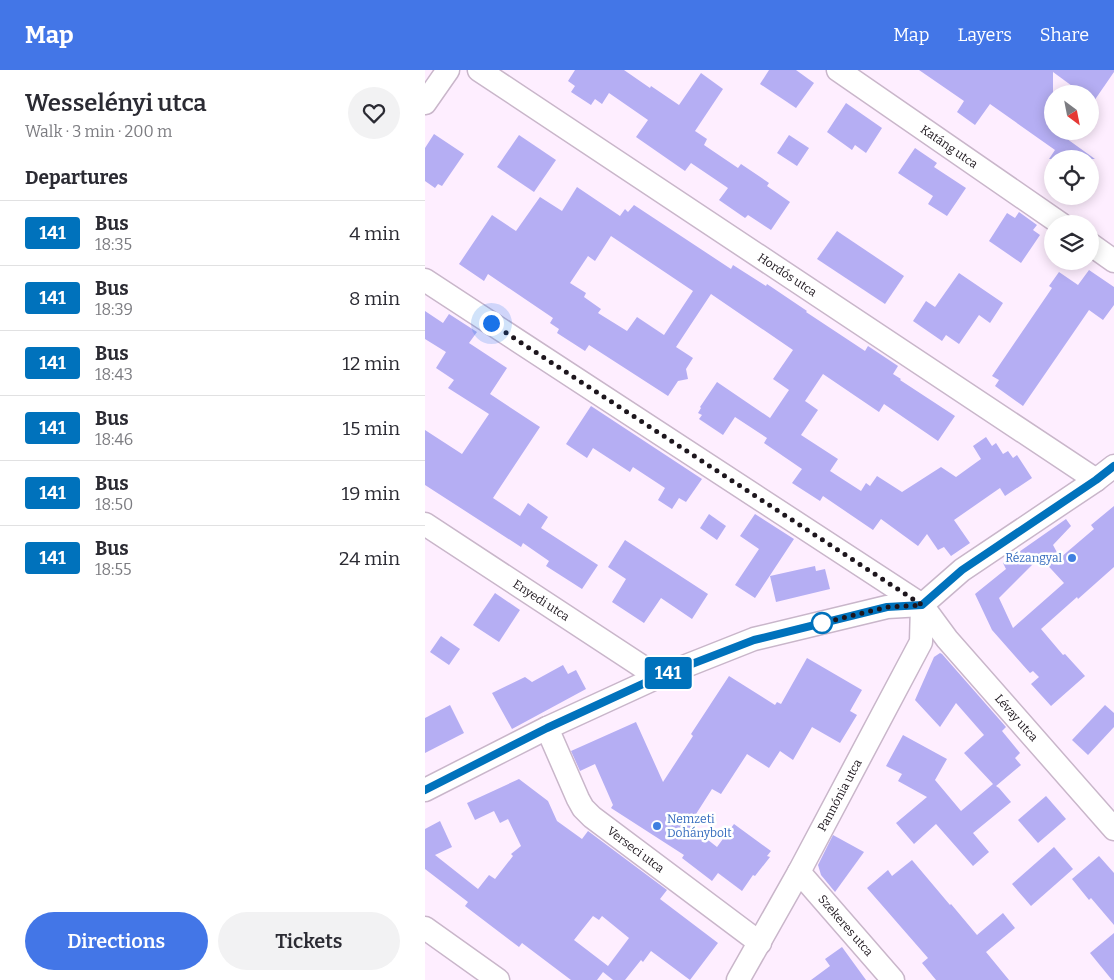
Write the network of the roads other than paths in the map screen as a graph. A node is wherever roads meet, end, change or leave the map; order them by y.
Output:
1 (447, 70) edge
2 (479, 70) edge
3 (838, 70) edge
4 (425, 103) edge
5 (1048, 215) edge
6 (1099, 250) edge
7 (1114, 261) edge
8 (425, 280) edge
9 (1109, 471) edge
10 (425, 524) edge
11 (922, 605) junction
12 (658, 677) junction
13 (547, 728) junction
14 (425, 790) edge
15 (1114, 829) edge
16 (799, 872) junction
17 (425, 928) edge
18 (759, 943) junction
19 (498, 980) edge
20 (738, 980) edge
21 (893, 980) edge

1 - 4 street
2 - 9 street, Hordós utca
3 - 5 street, Katáng utca
6 - 7 street
8 - 11 street
9 - 11 street
10 - 12 street, Enyedi utca
11 - 12 street
11 - 15 street, Lévay utca
11 - 16 street, Pannónia utca
12 - 13 street
13 - 14 street
13 - 18 street, Verseci utca
16 - 18 street, Pannónia utca
16 - 21 street, Szekeres utca
17 - 19 street
18 - 20 street, Pannónia utca

